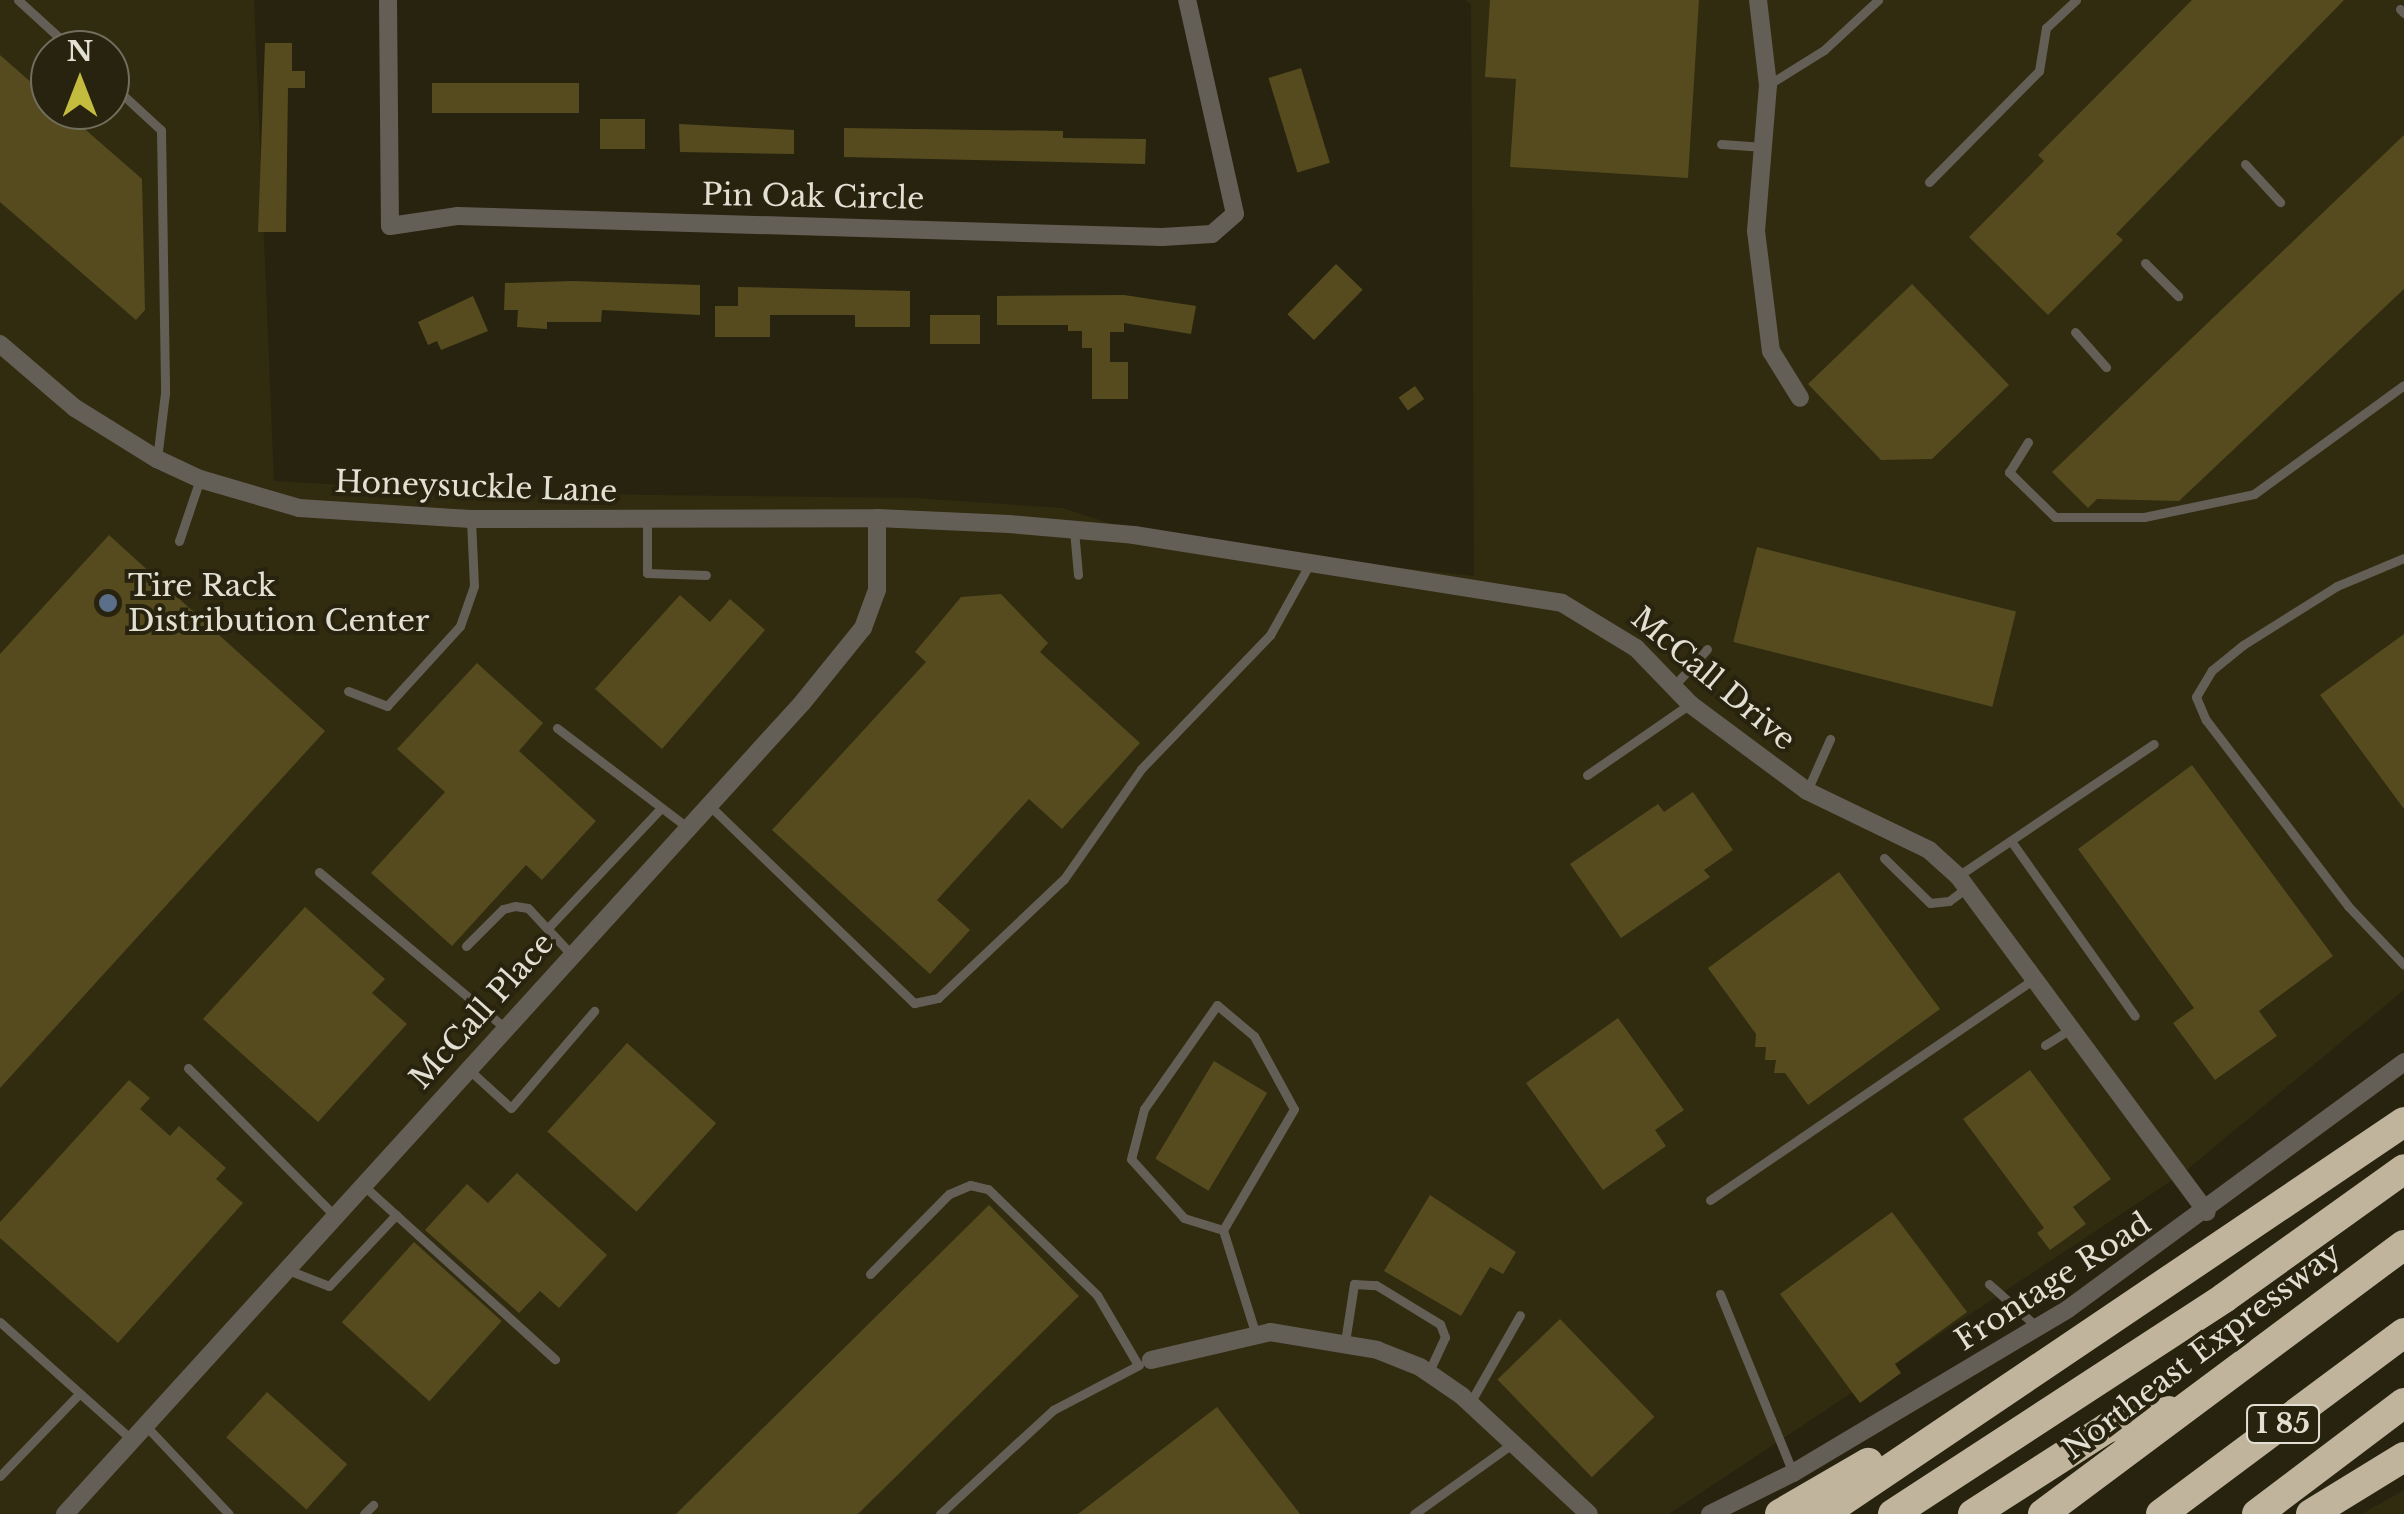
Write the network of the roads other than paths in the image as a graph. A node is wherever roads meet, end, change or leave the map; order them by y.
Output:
1 (18, 0) edge
2 (388, 0) edge
3 (1187, 0) edge
4 (1758, 0) edge
5 (1878, 0) edge
6 (2076, 0) edge
7 (52, 30) edge
8 (1768, 85) junction
9 (130, 101) edge
10 (1721, 144) dead end
11 (1767, 148) junction
12 (2245, 164) dead end
13 (1929, 182) dead end
14 (2280, 202) dead end
15 (2146, 262) dead end
16 (2178, 296) dead end
17 (2075, 332) dead end
18 (0, 344) edge
19 (2106, 367) dead end
20 (2404, 385) edge
21 (1800, 398) dead end
22 (2028, 442) dead end
23 (157, 459) junction
24 (200, 479) junction
25 (877, 518) junction
26 (471, 519) junction
27 (647, 519) junction
28 (1074, 530) junction
29 (179, 541) dead end
30 (2404, 558) edge
31 (1310, 562) junction
32 (1078, 575) dead end
33 (706, 576) dead end
34 (1707, 649) dead end
35 (1673, 687) junction
36 (348, 692) dead end
37 (1690, 704) junction
38 (557, 728) dead end
39 (1830, 739) dead end
40 (2154, 744) dead end
41 (1587, 775) dead end
42 (1807, 791) junction
43 (708, 804) junction
44 (661, 808) junction
45 (687, 828) junction
46 (2011, 841) junction
47 (1884, 858) dead end
48 (320, 872) dead end
49 (1963, 881) junction
50 (548, 928) junction
51 (466, 946) dead end
52 (570, 953) junction
53 (2404, 965) edge
54 (2039, 976) junction
55 (594, 1011) dead end
56 (2135, 1016) dead end
57 (504, 1026) junction
58 (2074, 1026) junction
59 (2046, 1046) dead end
60 (2404, 1062) edge
61 (188, 1068) dead end
62 (467, 1068) junction
63 (2400, 1125) edge
64 (2404, 1169) edge
65 (362, 1184) junction
66 (1710, 1200) dead end
67 (2208, 1212) junction
68 (334, 1215) junction
69 (396, 1215) junction
70 (1223, 1230) junction
71 (2404, 1244) edge
72 (286, 1269) junction
73 (870, 1274) dead end
74 (1990, 1284) dead end
75 (2164, 1290) junction
76 (1720, 1294) dead end
77 (1520, 1315) dead end
78 (0, 1322) edge
79 (2038, 1328) junction
80 (2404, 1334) edge
81 (1256, 1335) junction
82 (1345, 1342) junction
83 (555, 1359) dead end
84 (1144, 1363) junction
85 (1428, 1373) junction
86 (80, 1393) junction
87 (1470, 1404) junction
88 (2402, 1404) edge
89 (2186, 1406) junction
90 (139, 1432) junction
91 (1513, 1443) junction
92 (2404, 1457) edge
93 (1793, 1472) junction
94 (0, 1476) edge
95 (373, 1505) dead end
96 (65, 1514) edge
97 (229, 1514) edge
98 (364, 1514) edge
99 (940, 1514) edge
100 (1414, 1514) edge
101 (1590, 1514) edge
102 (1710, 1514) edge
103 (1780, 1514) edge
104 (1823, 1514) edge
105 (1893, 1514) edge
106 (1973, 1514) edge
107 (2042, 1514) edge
108 (2162, 1514) edge
109 (2257, 1514) edge
110 (2311, 1514) edge

1 - 7 lane
2 - 3 street, Pin Oak Circle
4 - 8 street
5 - 8 lane
6 - 13 lane
8 - 11 street
9 - 23 lane
10 - 11 lane
11 - 21 street
12 - 14 lane
15 - 16 lane
17 - 19 lane
18 - 23 street, Honeysuckle Lane
20 - 22 lane
23 - 24 street, Honeysuckle Lane
24 - 26 street, Honeysuckle Lane
24 - 29 lane
25 - 27 street, Honeysuckle Lane
25 - 28 street, McCall Drive
25 - 43 street, McCall Place
26 - 27 street, Honeysuckle Lane
26 - 36 lane
27 - 33 lane
28 - 31 street, McCall Drive
28 - 32 lane
30 - 53 lane
31 - 35 street, McCall Drive
31 - 43 lane
34 - 35 lane
35 - 37 street, McCall Drive
37 - 41 lane
37 - 42 street, McCall Drive
38 - 44 lane
39 - 42 lane
40 - 46 lane
42 - 49 street, McCall Drive
43 - 45 street, McCall Place
44 - 45 lane
44 - 50 lane
45 - 52 street, McCall Place
46 - 49 lane
46 - 56 lane
47 - 49 lane
48 - 57 lane
49 - 54 street, McCall Drive
50 - 51 lane
50 - 52 lane
52 - 57 street, McCall Place
54 - 58 street, McCall Drive
54 - 66 lane
55 - 62 lane
57 - 62 street, McCall Place
58 - 59 lane
58 - 67 street, McCall Drive
60 - 67 street, Frontage Road
61 - 68 lane
62 - 65 street, McCall Place
63 - 75 highway
64 - 105 highway
65 - 68 street, McCall Place
65 - 69 lane
67 - 79 street, Frontage Road
68 - 72 street, McCall Place
69 - 72 lane
69 - 83 lane
70 - 70 lane
70 - 81 lane
71 - 89 highway, Northeast Expressway / I 85
72 - 90 street, McCall Place
73 - 84 lane
74 - 79 lane
75 - 103 highway
75 - 104 highway
76 - 93 lane
77 - 87 lane
78 - 86 lane
79 - 93 street, Frontage Road
80 - 108 highway, I 85
81 - 82 street
81 - 84 street
82 - 85 street
82 - 85 lane
84 - 99 lane
85 - 87 street
86 - 90 lane
86 - 94 lane
87 - 91 street
88 - 109 highway
89 - 106 highway
89 - 107 highway, Northeast Expressway / I 85
90 - 96 street, McCall Place
90 - 97 lane
91 - 100 lane
91 - 101 street
92 - 110 highway
93 - 102 street, Frontage Road
95 - 98 lane

